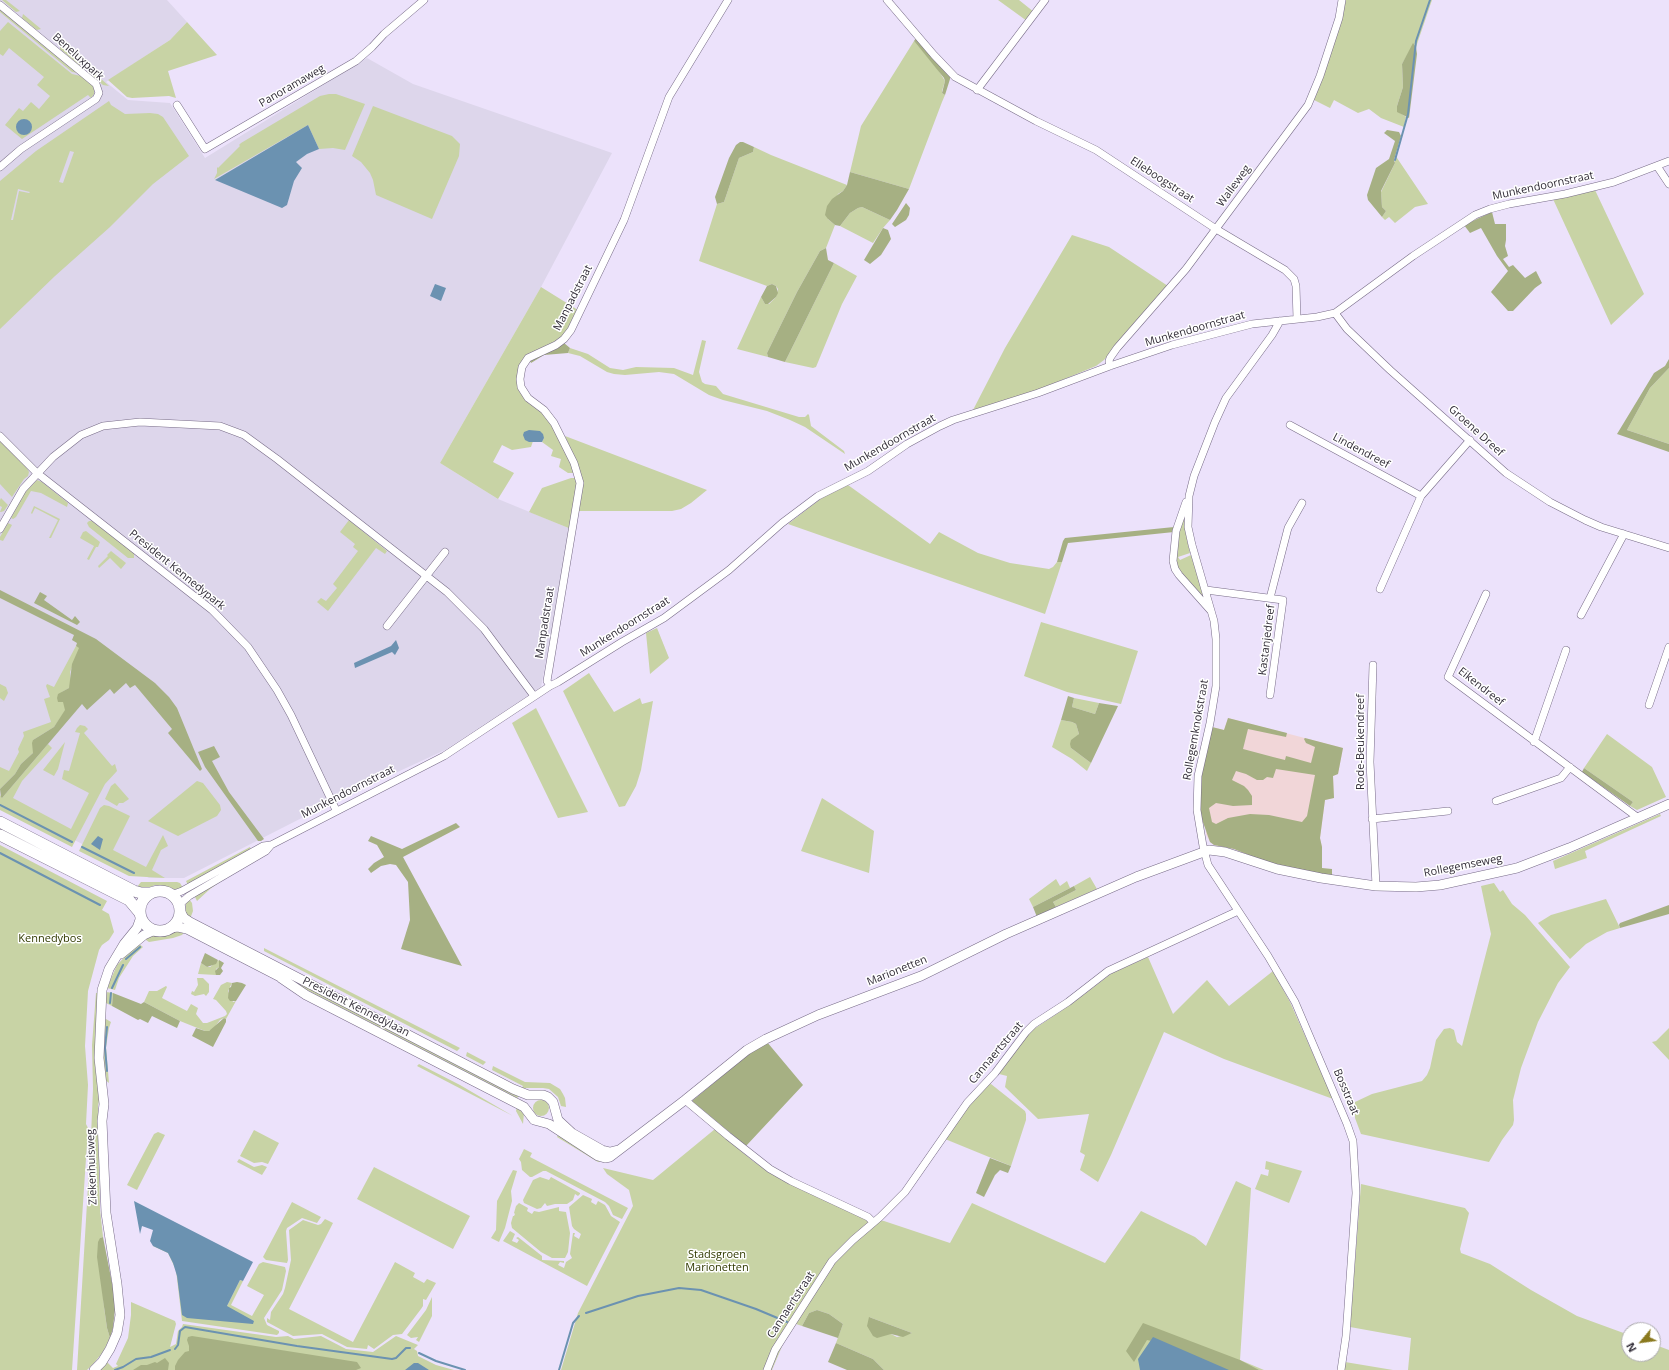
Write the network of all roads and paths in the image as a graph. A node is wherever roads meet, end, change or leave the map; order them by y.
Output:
1 (424, 0) edge
2 (728, 0) edge
3 (887, 0) edge
4 (1045, 0) edge
5 (1342, 0) edge
6 (0, 5) edge
7 (977, 90) junction
8 (178, 105) dead end
9 (1669, 161) edge
10 (1657, 166) junction
11 (0, 168) edge
12 (1669, 184) edge
13 (1216, 229) junction
14 (1335, 313) junction
15 (1297, 319) junction
16 (1280, 321) junction
17 (1110, 366) junction
18 (1290, 425) dead end
19 (0, 436) edge
20 (1470, 440) junction
21 (37, 473) junction
22 (1188, 496) junction
23 (1421, 496) junction
24 (1302, 503) dead end
25 (0, 529) edge
26 (1624, 534) junction
27 (1669, 548) edge
28 (445, 552) dead end
29 (427, 576) junction
30 (1380, 589) dead end
31 (1206, 590) junction
32 (1486, 594) dead end
33 (1270, 598) junction
34 (1212, 612) junction
35 (1581, 616) dead end
36 (387, 626) dead end
37 (1669, 647) edge
38 (1566, 650) dead end
39 (1373, 665) dead end
40 (550, 686) junction
41 (1270, 695) dead end
42 (534, 696) junction
43 (1649, 705) dead end
44 (1534, 742) junction
45 (1570, 767) junction
46 (1496, 802) dead end
47 (1669, 804) edge
48 (336, 810) junction
49 (1448, 811) dead end
50 (1637, 818) junction
51 (1372, 820) junction
52 (0, 822) edge
53 (0, 836) edge
54 (271, 845) junction
55 (1204, 852) junction
56 (1376, 886) junction
57 (170, 893) junction
58 (149, 894) junction
59 (180, 909) junction
60 (1238, 911) junction
61 (140, 914) junction
62 (170, 928) junction
63 (155, 930) junction
64 (116, 958) junction
65 (535, 1096) junction
66 (685, 1100) junction
67 (528, 1110) junction
68 (554, 1110) junction
69 (541, 1122) junction
70 (620, 1150) junction
71 (873, 1222) junction
72 (94, 1370) edge
73 (767, 1370) edge
74 (1341, 1370) edge

1 - 8 street, Panoramaweg
2 - 40 street, Manpadstraat
3 - 7 street, Elleboogstraat
4 - 7 street
5 - 13 street, Walleweg
6 - 11 street, Beneluxpark
7 - 13 street, Elleboogstraat
9 - 10 street, Munkendoornstraat
10 - 12 street
10 - 14 street, Munkendoornstraat
13 - 15 street, Elleboogstraat
13 - 17 street, Walleweg
14 - 15 street, Munkendoornstraat
14 - 20 street, Groene Dreef
15 - 16 street, Munkendoornstraat
16 - 17 street, Munkendoornstraat
16 - 22 street, Rollegemknokstraat
17 - 40 street, Munkendoornstraat
18 - 23 street, Lindendreef
19 - 21 street
20 - 23 street
20 - 26 street, Groene Dreef
21 - 25 street
21 - 29 street
21 - 48 street, President Kennedypark
22 - 31 street, Rollegemknokstraat
22 - 34 street, Rollegemknokstraat
23 - 30 street
24 - 33 street, Kastanjedreef
26 - 27 street, Groene Dreef
26 - 35 street
28 - 29 street
29 - 36 street
29 - 42 street
31 - 33 street, Kastanjedreef
31 - 34 street, Rollegemknokstraat
32 - 44 street, Eikendreef
33 - 41 street, Kastanjedreef
34 - 55 street, Rollegemknokstraat
37 - 43 street
38 - 44 street
39 - 51 street, Rode-Beukendreef
40 - 42 street, Munkendoornstraat
42 - 48 street, Munkendoornstraat
44 - 45 street, Eikendreef
45 - 46 street
45 - 50 street, Eikendreef
47 - 50 street, Rollegemseweg
48 - 54 street, Munkendoornstraat
49 - 51 street
50 - 56 street, Rollegemseweg
51 - 56 street, Rode-Beukendreef
52 - 58 main road
53 - 61 main road
54 - 57 street, Munkendoornstraat
54 - 59 street, Munkendoornstraat
55 - 56 street, Rollegemseweg
55 - 60 street, Bosstraat
55 - 66 street, Marionetten
57 - 58 main road
57 - 59 main road, President Kennedylaan
58 - 61 main road
59 - 62 main road
59 - 65 street, President Kennedylaan
60 - 71 street, Cannaertstraat
60 - 74 street, Bosstraat
61 - 63 main road
61 - 64 street, Ziekenhuisweg
62 - 63 main road, President Kennedylaan
62 - 67 street, President Kennedylaan
63 - 64 street, Ziekenhuisweg
64 - 72 street, Ziekenhuisweg
65 - 67 street
65 - 68 street, President Kennedylaan
66 - 70 street, Marionetten
66 - 71 street
67 - 69 street, President Kennedylaan
68 - 69 street
68 - 70 street, President Kennedylaan
69 - 70 street, President Kennedylaan
71 - 73 street, Cannaertstraat

